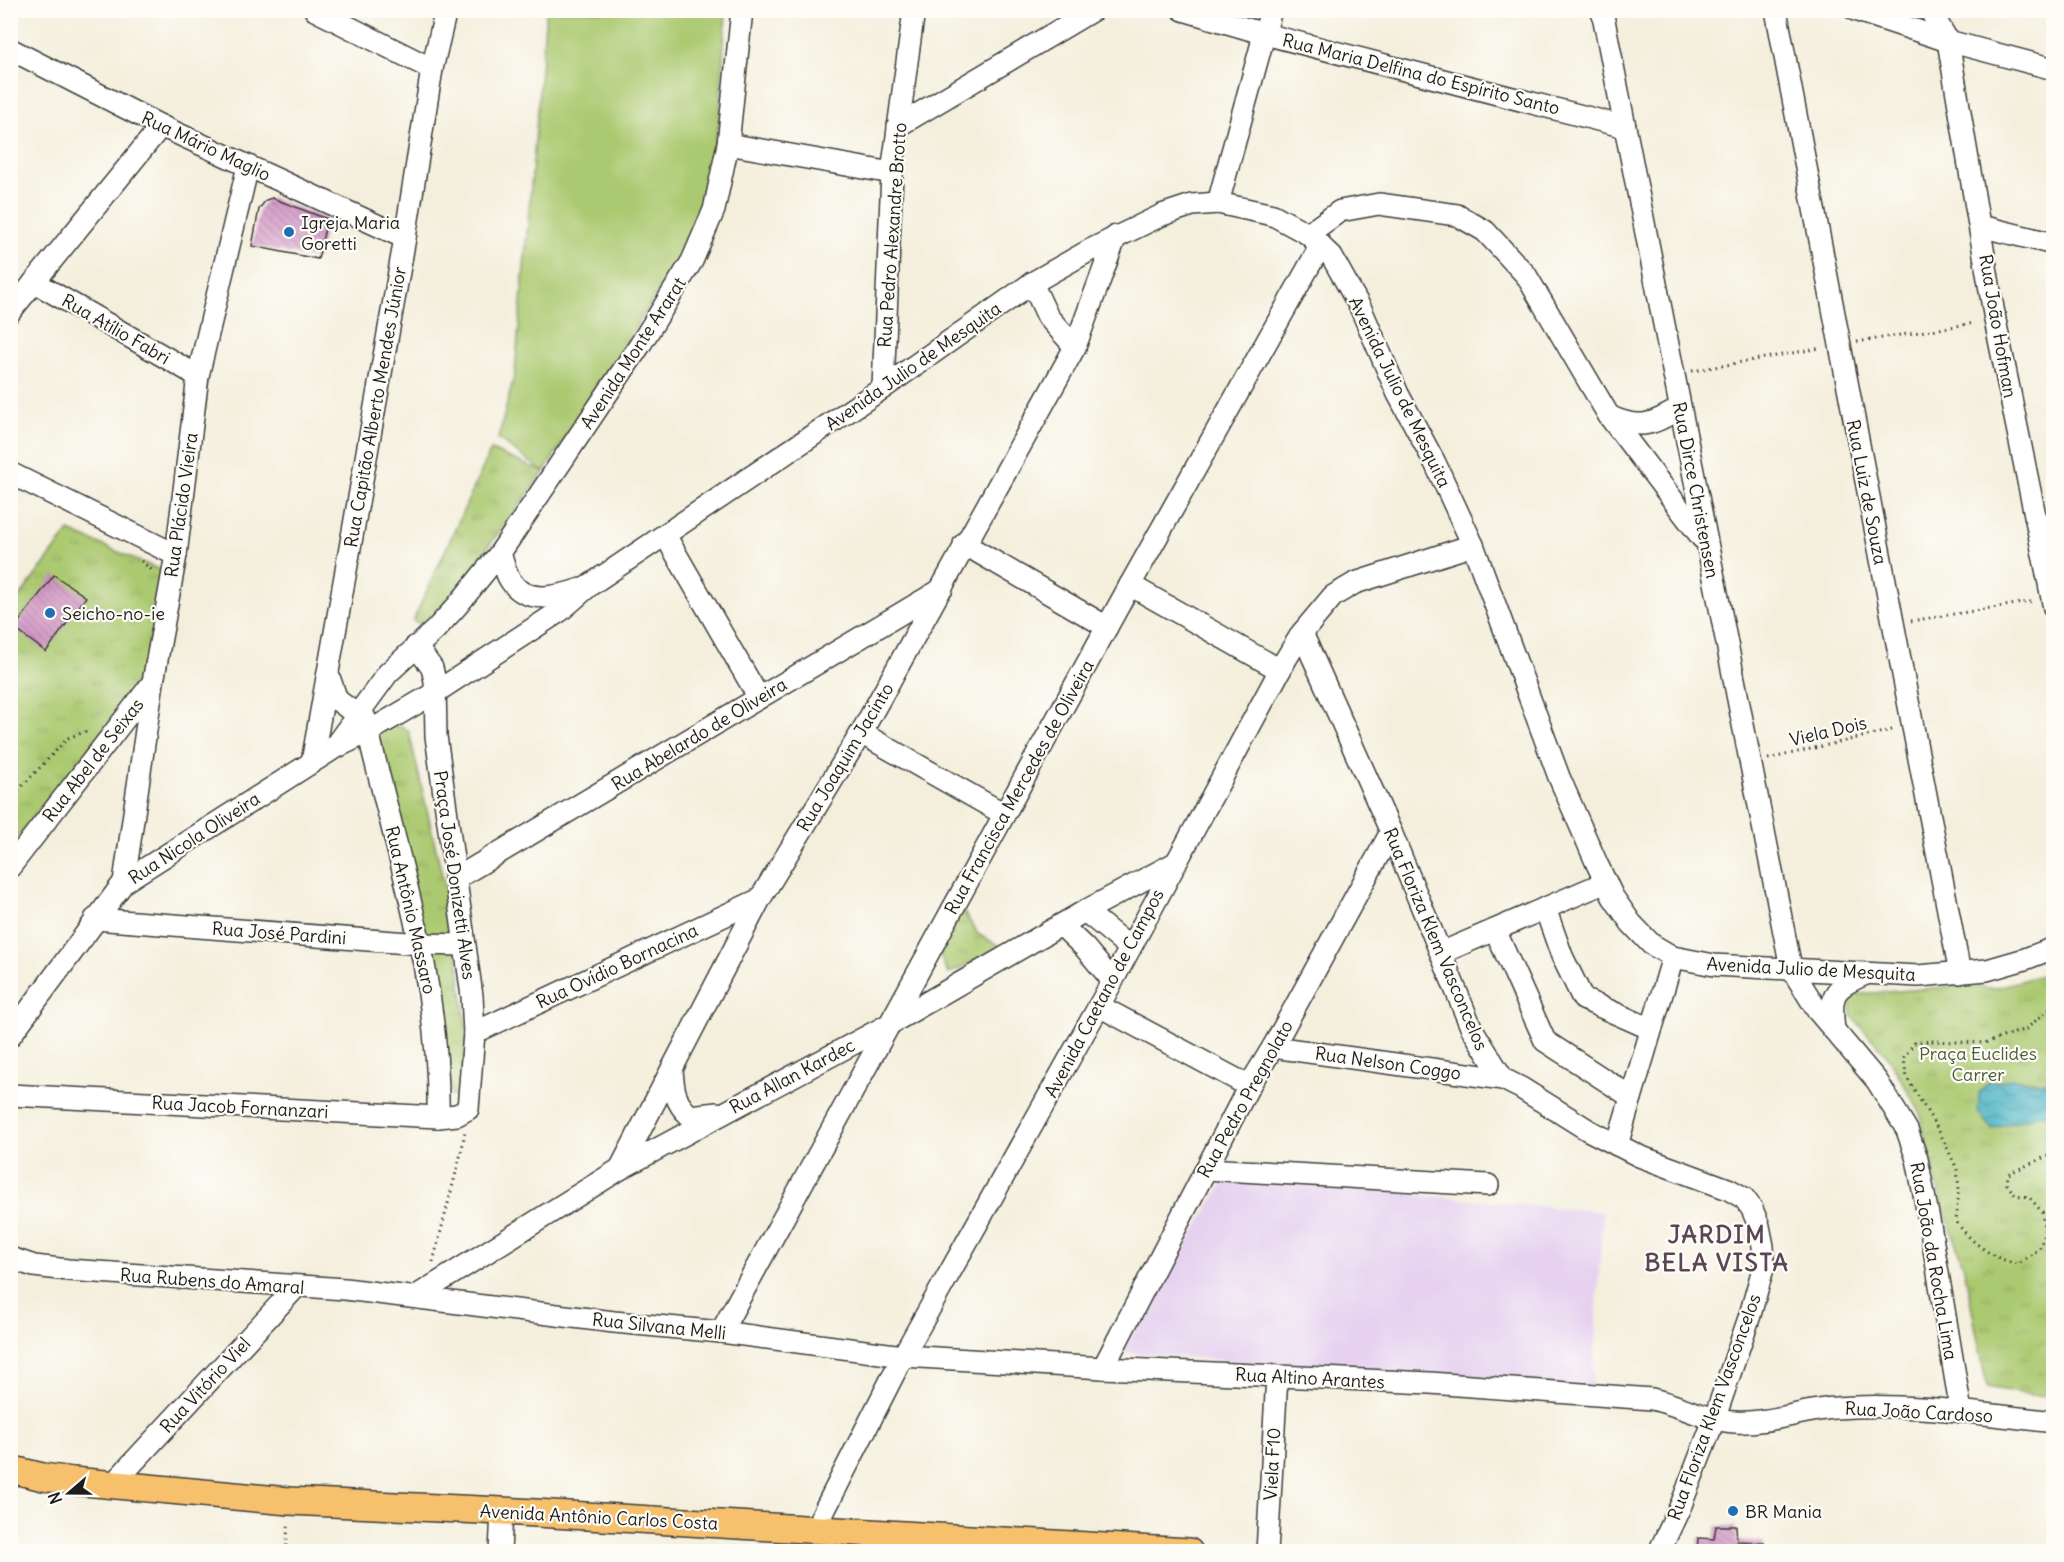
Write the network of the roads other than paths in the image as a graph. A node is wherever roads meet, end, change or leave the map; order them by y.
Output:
1 (315, 10) edge
2 (446, 10) edge
3 (742, 10) edge
4 (914, 10) edge
5 (1093, 10) edge
6 (1183, 10) edge
7 (1271, 10) edge
8 (1602, 10) edge
9 (1776, 10) edge
10 (1855, 10) edge
11 (1930, 10) edge
12 (1265, 34) junction
13 (1948, 41) junction
14 (10, 49) edge
15 (432, 69) junction
16 (2054, 69) edge
17 (161, 126) junction
18 (898, 126) junction
19 (1625, 127) junction
20 (728, 144) junction
21 (248, 166) junction
22 (892, 173) junction
23 (1218, 203) junction
24 (1980, 226) junction
25 (1116, 236) junction
26 (405, 238) junction
27 (1314, 240) junction
28 (2054, 244) edge
29 (34, 282) junction
30 (1032, 283) junction
31 (10, 312) edge
32 (1075, 347) junction
33 (198, 376) junction
34 (883, 388) junction
35 (1680, 408) junction
36 (1609, 416) junction
37 (10, 473) edge
38 (665, 535) junction
39 (1706, 543) junction
40 (964, 544) junction
41 (1473, 545) junction
42 (500, 553) junction
43 (176, 555) junction
44 (590, 585) junction
45 (1130, 585) junction
46 (942, 588) junction
47 (2053, 603) edge
48 (1107, 627) junction
49 (1302, 633) junction
50 (416, 646) junction
51 (1280, 670) junction
52 (328, 674) junction
53 (153, 682) junction
54 (380, 683) junction
55 (436, 692) junction
56 (759, 698) junction
57 (401, 714) junction
58 (362, 718) junction
59 (861, 733) junction
60 (312, 762) junction
61 (1004, 814) junction
62 (1391, 832) junction
63 (1174, 863) junction
64 (10, 867) edge
65 (455, 879) junction
66 (124, 882) junction
67 (1606, 882) junction
68 (760, 899) junction
69 (1545, 908) junction
70 (1085, 910) junction
71 (95, 919) junction
72 (1060, 925) junction
73 (1495, 930) junction
74 (421, 944) junction
75 (464, 945) junction
76 (1129, 947) junction
77 (2054, 948) edge
78 (1441, 953) junction
79 (1673, 957) junction
80 (1791, 968) junction
81 (1960, 973) junction
82 (1866, 974) junction
83 (1112, 980) junction
84 (1099, 1006) junction
85 (888, 1025) junction
86 (1651, 1029) junction
87 (1834, 1030) junction
88 (474, 1033) junction
89 (10, 1036) edge
90 (1273, 1047) junction
91 (672, 1069) junction
92 (1503, 1080) junction
93 (1249, 1086) junction
94 (10, 1095) edge
95 (1631, 1097) junction
96 (468, 1108) joint
97 (726, 1111) junction
98 (438, 1117) junction
99 (1617, 1145) junction
100 (620, 1169) junction
101 (1206, 1169) junction
102 (1488, 1185) dead end
103 (10, 1258) edge
104 (296, 1287) junction
105 (415, 1297) junction
106 (721, 1332) junction
107 (903, 1356) junction
108 (1104, 1368) junction
109 (1277, 1376) junction
110 (1961, 1412) junction
111 (1714, 1420) junction
112 (2054, 1422) edge
113 (10, 1469) edge
114 (114, 1483) junction
115 (502, 1511) junction
116 (815, 1529) junction
117 (1041, 1547) edge
118 (500, 1551) edge
119 (1189, 1551) edge
120 (1267, 1551) edge
121 (1659, 1551) edge

1 - 15 street
2 - 15 street, Rua Capitão Alberto Mendes Júnior
3 - 20 street, Avenida Monte Ararat
4 - 18 street, Rua Pedro Alexandre Brotto
5 - 18 street
6 - 12 street, Rua Maria Delfina do Espírito Santo
7 - 12 street
8 - 19 street, Rua Dirce Christensen
9 - 81 street, Rua Luiz de Souza
10 - 13 street
11 - 13 street
12 - 19 street, Rua Maria Delfina do Espírito Santo
12 - 23 street
13 - 16 street
13 - 24 street, Rua João Hofman
14 - 17 street, Rua Mário Maglio
15 - 26 street, Rua Capitão Alberto Mendes Júnior
17 - 21 street, Rua Mário Maglio
17 - 29 street
18 - 22 street, Rua Pedro Alexandre Brotto
19 - 35 street, Rua Dirce Christensen
20 - 22 street
20 - 42 street, Avenida Monte Ararat
21 - 26 street, Rua Mário Maglio
21 - 33 street, Rua Plácido Vieira
22 - 34 street, Rua Pedro Alexandre Brotto
23 - 25 street, Avenida Julio de Mesquita
23 - 27 street, Avenida Julio de Mesquita
24 - 28 street
24 - 47 street, Rua João Hofman
25 - 30 street, Avenida Julio de Mesquita
25 - 32 street, Rua Joaquim Jacinto
26 - 52 street, Rua Capitão Alberto Mendes Júnior
27 - 36 street
27 - 41 street, Avenida Julio de Mesquita
27 - 45 street, Rua Francisca Mercedes de Oliveira
29 - 31 street
29 - 33 street, Rua Atílio Fabri
30 - 32 street
30 - 34 street, Avenida Julio de Mesquita
32 - 40 street, Rua Joaquim Jacinto
33 - 43 street, Rua Plácido Vieira
34 - 38 street, Avenida Julio de Mesquita
35 - 36 street
35 - 39 street, Rua Dirce Christensen
36 - 39 street
37 - 43 street
38 - 44 street, Avenida Julio de Mesquita
38 - 56 street
39 - 80 street, Rua Dirce Christensen
40 - 46 street, Rua Joaquim Jacinto
40 - 48 street
41 - 49 street, Avenida Caetano de Campos
41 - 67 street, Avenida Julio de Mesquita
42 - 44 street, Avenida Julio de Mesquita
42 - 50 street, Avenida Monte Ararat
43 - 53 street, Rua Plácido Vieira
44 - 55 street, Avenida Julio de Mesquita
45 - 48 street, Rua Francisca Mercedes de Oliveira
45 - 51 street
46 - 56 street, Rua Abelardo de Oliveira
46 - 59 street, Rua Joaquim Jacinto
48 - 61 street, Rua Francisca Mercedes de Oliveira
49 - 51 street, Avenida Caetano de Campos
49 - 62 street, Rua Floriza Klem Vasconcelos
50 - 54 street, Rua Nicola Oliveira
50 - 55 street, Praça José Donizetti Alves
51 - 63 street, Avenida Caetano de Campos
52 - 58 street
52 - 60 street, Rua Capitão Alberto Mendes Júnior
53 - 64 street, Rua Abel de Seixas
53 - 66 street, Rua Plácido Vieira
54 - 57 street
54 - 58 street, Rua Nicola Oliveira
55 - 57 street, Rua Nicola Oliveira
55 - 65 street, Praça José Donizetti Alves
56 - 65 street, Rua Abelardo de Oliveira
57 - 58 street, Rua Nicola Oliveira
58 - 60 street, Rua Nicola Oliveira
58 - 74 street, Rua Antônio Massaro
59 - 61 street
59 - 68 street, Rua Joaquim Jacinto
60 - 66 street, Rua Nicola Oliveira
61 - 85 street, Rua Francisca Mercedes de Oliveira
62 - 78 street, Rua Floriza Klem Vasconcelos
62 - 90 street, Rua Pedro Pregnolato
63 - 70 street, Rua Allan Kardec
63 - 76 street, Avenida Caetano de Campos
65 - 75 street, Praça José Donizetti Alves
66 - 71 street, Rua Nicola Oliveira
67 - 69 street
67 - 79 street, Avenida Julio de Mesquita
68 - 88 street, Rua Ovídio Bornacina
68 - 91 street, Rua Joaquim Jacinto
69 - 73 street
69 - 86 street
70 - 72 street, Rua Allan Kardec
70 - 76 street
71 - 74 street, Rua José Pardini
71 - 89 street, Rua Nicola Oliveira
72 - 83 street
72 - 85 street, Rua Allan Kardec
73 - 78 street
73 - 95 street
74 - 75 street, Rua José Pardini
74 - 98 street, Rua Antônio Massaro
75 - 88 street, Praça José Donizetti Alves
76 - 83 street, Avenida Caetano de Campos
77 - 81 street, Avenida Julio de Mesquita
78 - 92 street, Rua Floriza Klem Vasconcelos
79 - 80 street, Avenida Julio de Mesquita
79 - 86 street
80 - 82 street, Avenida Julio de Mesquita
80 - 87 street, Rua João da Rocha Lima
81 - 82 street, Avenida Julio de Mesquita
82 - 87 street
83 - 84 street, Avenida Caetano de Campos
84 - 93 street
84 - 107 street, Avenida Caetano de Campos
85 - 97 street, Rua Allan Kardec
85 - 106 street, Rua Francisca Mercedes de Oliveira
86 - 95 street
87 - 110 street, Rua João da Rocha Lima
88 - 96 street, Praça José Donizetti Alves
90 - 92 street, Rua Nelson Coggo
90 - 93 street, Rua Pedro Pregnolato
91 - 97 street
91 - 100 street, Rua Joaquim Jacinto
92 - 99 street, Rua Floriza Klem Vasconcelos
93 - 101 street, Rua Pedro Pregnolato
94 - 98 street, Rua Jacob Fornanzari
95 - 99 street
96 - 98 street, Rua Jacob Fornanzari
97 - 100 street, Rua Allan Kardec
99 - 111 street, Rua Floriza Klem Vasconcelos
100 - 105 street, Rua Allan Kardec
101 - 102 street
101 - 108 street, Rua Pedro Pregnolato
103 - 104 street, Rua Rubens do Amaral
104 - 105 street, Rua Rubens do Amaral
104 - 114 street, Rua Vitório Viel
105 - 106 street, Rua Silvana Melli
106 - 107 street, Rua Silvana Melli
107 - 108 street, Rua Altino Arantes
107 - 116 street, Avenida Caetano de Campos
108 - 109 street, Rua Altino Arantes
109 - 111 street, Rua Altino Arantes
109 - 120 street, Viela F10
110 - 111 street, Rua João Cardoso
110 - 112 street, Rua João Cardoso
111 - 121 street, Rua Floriza Klem Vasconcelos
113 - 114 main road, Avenida Antônio Carlos Costa
114 - 115 main road, Avenida Antônio Carlos Costa
115 - 116 main road, Avenida Antônio Carlos Costa
115 - 118 street
116 - 117 main road, Avenida Antônio Carlos Costa
117 - 119 main road, Avenida Antônio Carlos Costa

